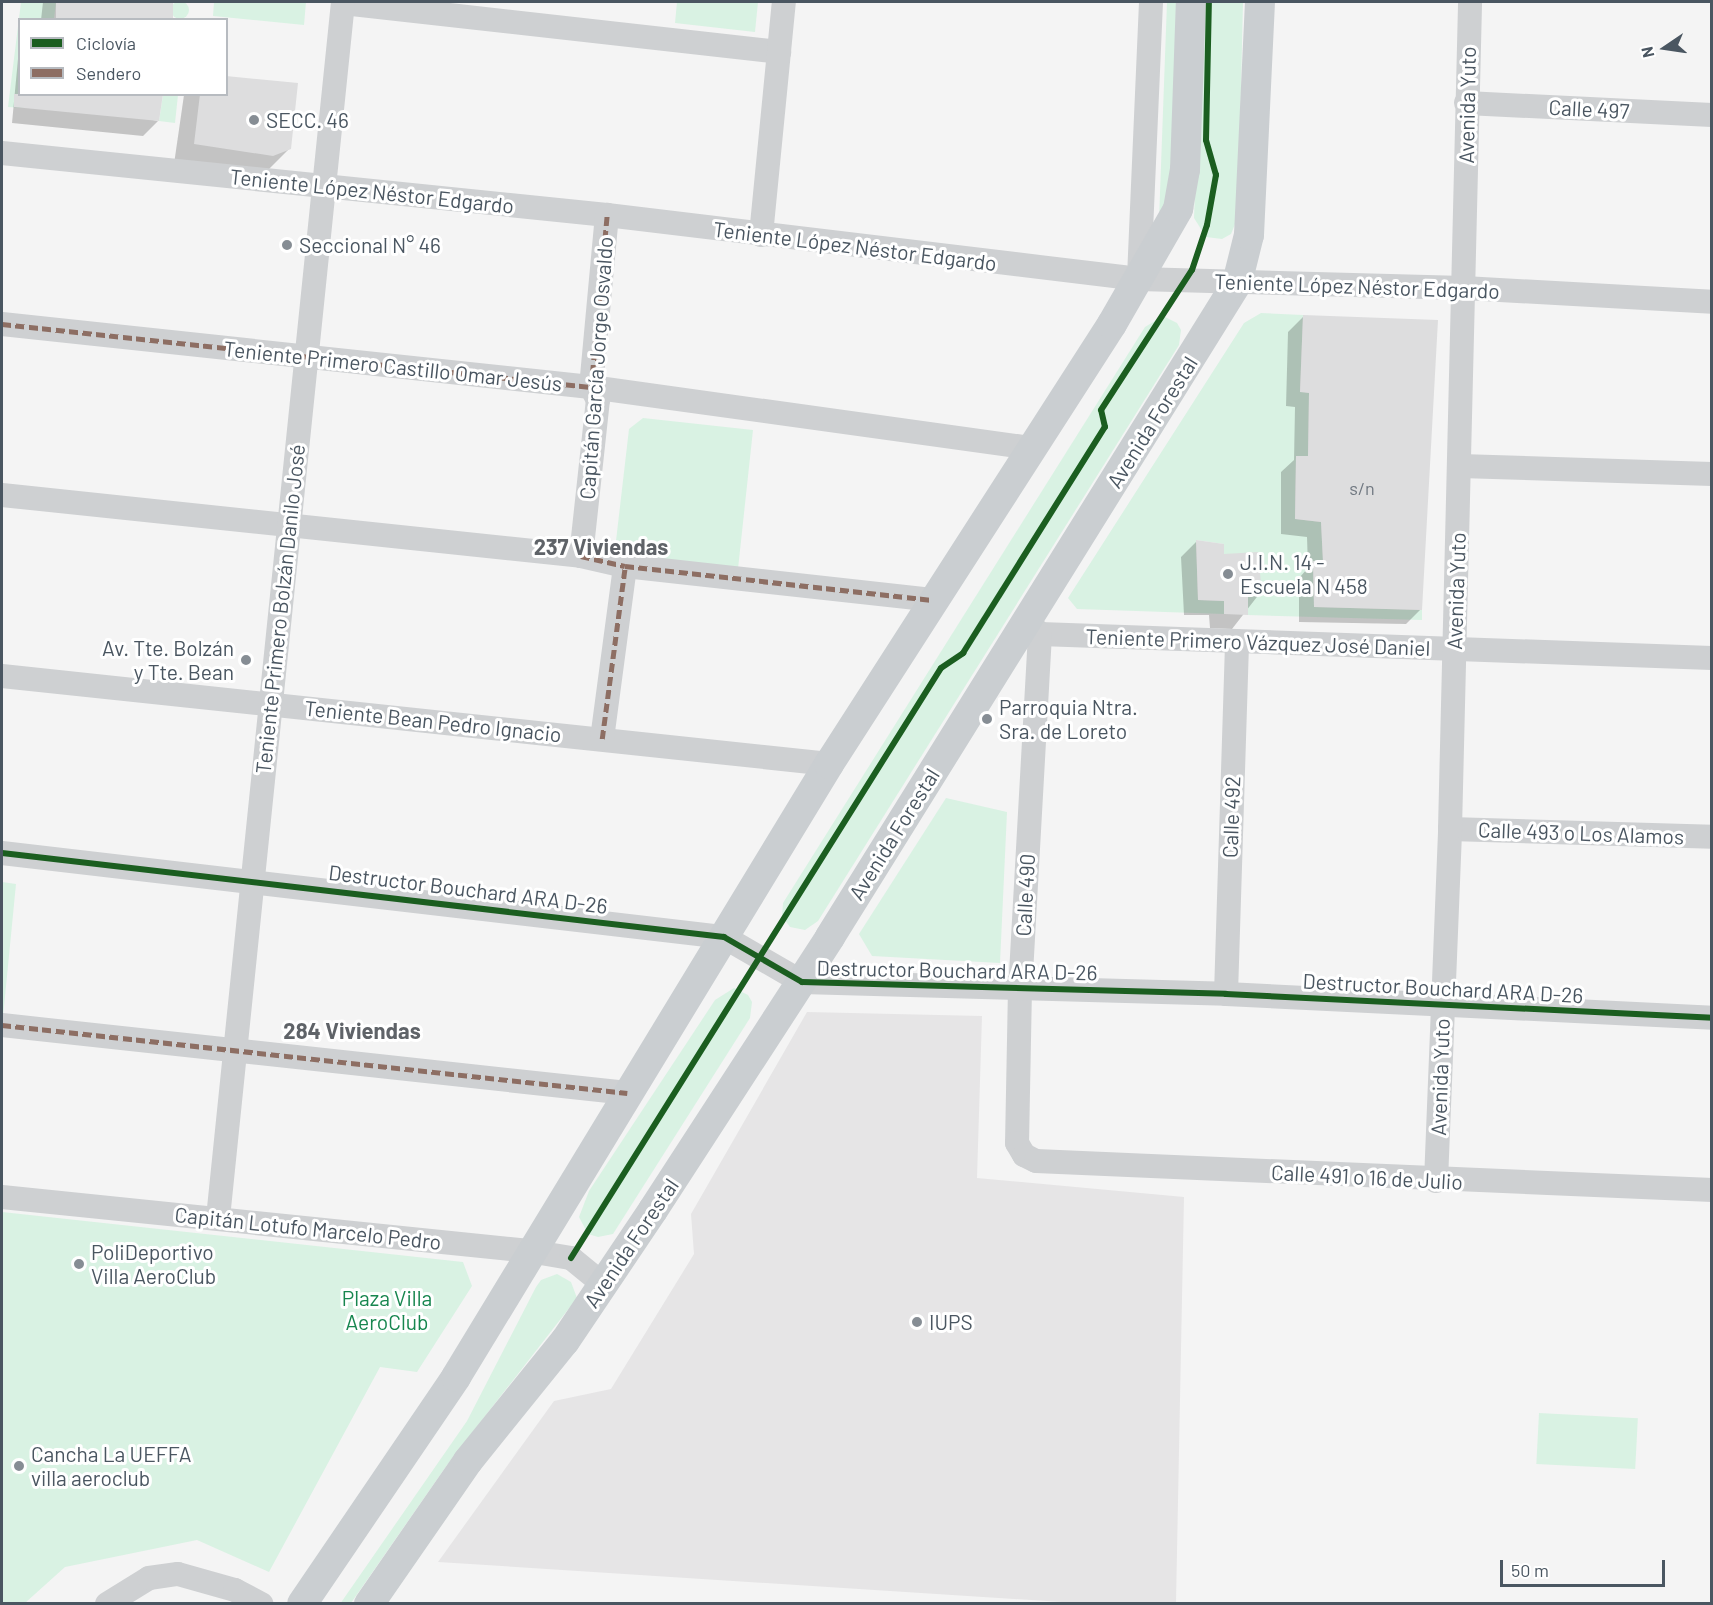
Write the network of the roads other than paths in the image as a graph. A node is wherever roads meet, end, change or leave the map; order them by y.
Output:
1 (343, 2) edge
2 (784, 2) edge
3 (1150, 2) edge
4 (1191, 2) edge
5 (1260, 2) edge
6 (1470, 2) edge
7 (779, 52) junction
8 (1466, 103) junction
9 (1712, 115) edge
10 (2, 153) edge
11 (324, 185) junction
12 (607, 215) junction
13 (761, 234) junction
14 (1139, 279) junction
15 (1237, 283) junction
16 (1464, 288) junction
17 (1712, 302) edge
18 (2, 324) edge
19 (306, 357) junction
20 (591, 387) junction
21 (1033, 448) junction
22 (1460, 466) junction
23 (1712, 474) edge
24 (2, 495) edge
25 (289, 525) junction
26 (581, 556) junction
27 (625, 566) junction
28 (932, 600) junction
29 (1033, 627) junction
30 (1237, 640) junction
31 (1455, 650) junction
32 (1712, 658) edge
33 (2, 676) edge
34 (270, 703) junction
35 (602, 740) junction
36 (829, 764) junction
37 (1450, 829) junction
38 (1712, 837) edge
39 (2, 853) edge
40 (253, 880) junction
41 (724, 937) junction
42 (802, 982) junction
43 (1020, 987) junction
44 (1226, 993) junction
45 (1443, 1004) junction
46 (1712, 1018) edge
47 (2, 1025) edge
48 (236, 1050) junction
49 (627, 1093) junction
50 (1024, 1155) joint
51 (1436, 1181) junction
52 (1712, 1190) edge
53 (2, 1197) edge
54 (218, 1218) junction
55 (529, 1251) junction
56 (604, 1286) junction
57 (107, 1604) edge
58 (261, 1604) edge
59 (302, 1604) edge
60 (369, 1604) edge

1 - 7 street
1 - 11 street, Teniente Primero Bolzán Danilo José
2 - 7 street
3 - 14 street
4 - 14 main road
5 - 15 main road, Avenida Forestal
6 - 8 street, Avenida Yuto
7 - 13 street
8 - 9 street, Calle 497
8 - 16 street, Avenida Yuto
10 - 11 street, Teniente López Néstor Edgardo
11 - 12 street, Teniente López Néstor Edgardo
11 - 19 street, Teniente Primero Bolzán Danilo José
12 - 13 street, Teniente López Néstor Edgardo
12 - 20 street, Capitán García Jorge Osvaldo
13 - 14 street, Teniente López Néstor Edgardo
14 - 15 street, Teniente López Néstor Edgardo
14 - 21 main road
15 - 16 street, Teniente López Néstor Edgardo
15 - 29 main road, Avenida Forestal
16 - 17 street, Teniente López Néstor Edgardo
16 - 22 street, Avenida Yuto
18 - 19 street, Teniente Primero Castillo Omar Jesús
19 - 20 street, Teniente Primero Castillo Omar Jesús
19 - 25 street, Teniente Primero Bolzán Danilo José
20 - 21 street, Teniente Primero Castillo Omar Jesús
20 - 26 street, Capitán García Jorge Osvaldo
21 - 28 main road
22 - 23 street
22 - 31 street, Avenida Yuto
24 - 25 street
25 - 26 street
25 - 34 street, Teniente Primero Bolzán Danilo José
26 - 27 street
27 - 28 street
27 - 35 street
28 - 36 main road
29 - 30 street, Teniente Primero Vázquez José Daniel
29 - 42 main road, Avenida Forestal
29 - 43 street, Calle 490
30 - 31 street, Teniente Primero Vázquez José Daniel
30 - 44 street, Calle 492
31 - 32 street, Teniente Primero Vázquez José Daniel
31 - 37 street, Avenida Yuto
33 - 34 street, Teniente Bean Pedro Ignacio
34 - 35 street, Teniente Bean Pedro Ignacio
34 - 40 street, Teniente Primero Bolzán Danilo José
35 - 36 street, Teniente Bean Pedro Ignacio
36 - 41 main road
37 - 38 street, Calle 493 o Los Alamos
37 - 45 street, Avenida Yuto
39 - 40 street, Destructor Bouchard ARA D-26
40 - 41 street, Destructor Bouchard ARA D-26
40 - 48 street, Teniente Primero Bolzán Danilo José
41 - 42 street, Destructor Bouchard ARA D-26
41 - 49 main road
42 - 43 street, Destructor Bouchard ARA D-26
42 - 56 main road, Avenida Forestal
43 - 44 street, Destructor Bouchard ARA D-26
43 - 50 street, Calle 490
44 - 45 street, Destructor Bouchard ARA D-26
45 - 46 street, Destructor Bouchard ARA D-26
45 - 51 street, Avenida Yuto
47 - 48 street
48 - 49 street
48 - 54 street, Teniente Primero Bolzán Danilo José
49 - 55 main road
50 - 51 street, Calle 491 o 16 de Julio
51 - 52 street, Calle 491 o 16 de Julio
53 - 54 street, Capitán Lotufo Marcelo Pedro
54 - 55 street, Capitán Lotufo Marcelo Pedro
55 - 56 street, Capitán Lotufo Marcelo Pedro
55 - 59 main road
56 - 60 main road, Avenida Forestal
57 - 58 street

